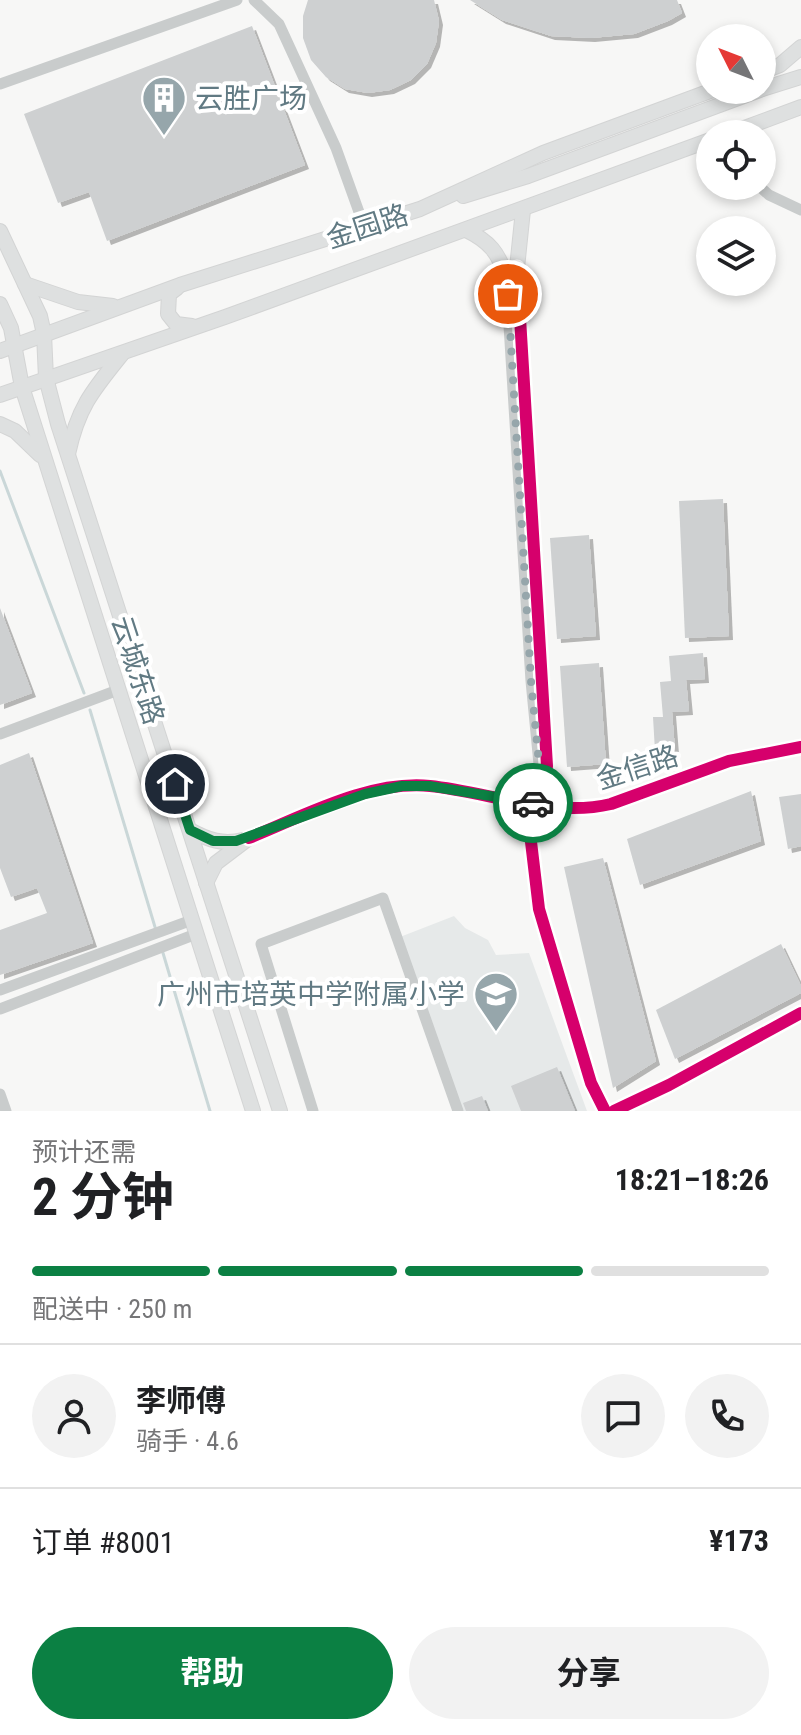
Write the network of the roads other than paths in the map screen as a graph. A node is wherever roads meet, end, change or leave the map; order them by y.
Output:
1 (237, 0) edge
2 (254, 0) edge
3 (801, 47) edge
4 (776, 67) edge
5 (801, 77) edge
6 (0, 84) edge
7 (776, 85) edge
8 (696, 96) edge
9 (723, 104) edge
10 (801, 107) edge
11 (766, 120) edge
12 (696, 145) edge
13 (776, 198) edge
14 (420, 209) junction
15 (523, 210) junction
16 (801, 210) edge
17 (364, 226) junction
18 (466, 230) junction
19 (0, 231) edge
20 (512, 273) junction
21 (25, 284) junction
22 (180, 285) junction
23 (0, 304) edge
24 (118, 307) junction
25 (200, 325) junction
26 (44, 334) junction
27 (15, 345) junction
28 (0, 351) edge
29 (123, 353) junction
30 (46, 378) junction
31 (22, 387) junction
32 (0, 395) edge
33 (0, 424) edge
34 (68, 454) junction
35 (44, 458) junction
36 (87, 511) junction
37 (63, 518) junction
38 (111, 693) junction
39 (0, 734) edge
40 (801, 747) edge
41 (167, 761) junction
42 (144, 769) junction
43 (543, 805) junction
44 (190, 830) junction
45 (249, 838) junction
46 (206, 883) junction
47 (194, 927) junction
48 (0, 990) edge
49 (0, 1009) edge
50 (801, 1013) edge
51 (0, 1094) edge
52 (6, 1111) edge
53 (253, 1111) edge
54 (280, 1111) edge
55 (313, 1111) edge
56 (458, 1111) edge
57 (605, 1111) edge
58 (614, 1111) edge

1 - 6 street
2 - 17 street
3 - 4 main road
5 - 7 main road
8 - 14 main road, 金园路
9 - 14 main road
10 - 11 main road
12 - 15 main road, 金园路
13 - 16 street
14 - 17 main road, 金园路
15 - 18 main road, 金园路
15 - 20 main road
17 - 22 main road, 金园路
18 - 20 main road
18 - 25 main road, 金园路
19 - 21 main road, 云城东路
20 - 43 street
21 - 24 main road
21 - 26 main road, 云城东路
22 - 24 main road, 金园路
22 - 25 main road
23 - 27 main road, 云城东路
24 - 26 main road, 金园路
25 - 29 main road, 金园路
26 - 27 main road, 金园路
26 - 30 main road, 云城东路
27 - 28 main road, 金园路
27 - 31 main road, 云城东路
29 - 30 main road, 金园路
29 - 34 main road
30 - 31 main road, 金园路
30 - 34 main road, 云城东路
31 - 32 main road, 金园路
31 - 35 main road, 云城东路
33 - 35 main road
34 - 36 main road, 云城东路
35 - 37 main road, 云城东路
36 - 37 main road
36 - 41 main road, 云城东路
37 - 38 main road, 云城东路
38 - 39 street
38 - 42 main road, 云城东路
40 - 43 street, 金信路
41 - 42 main road
41 - 44 main road, 云城东路
42 - 47 main road, 云城东路
43 - 45 street, 金信路
43 - 57 street
44 - 45 main road
44 - 46 main road, 云城东路
45 - 46 main road
46 - 54 main road, 云城东路
47 - 48 street
47 - 49 street
47 - 53 main road, 云城东路
50 - 58 street
51 - 52 street
55 - 56 street

